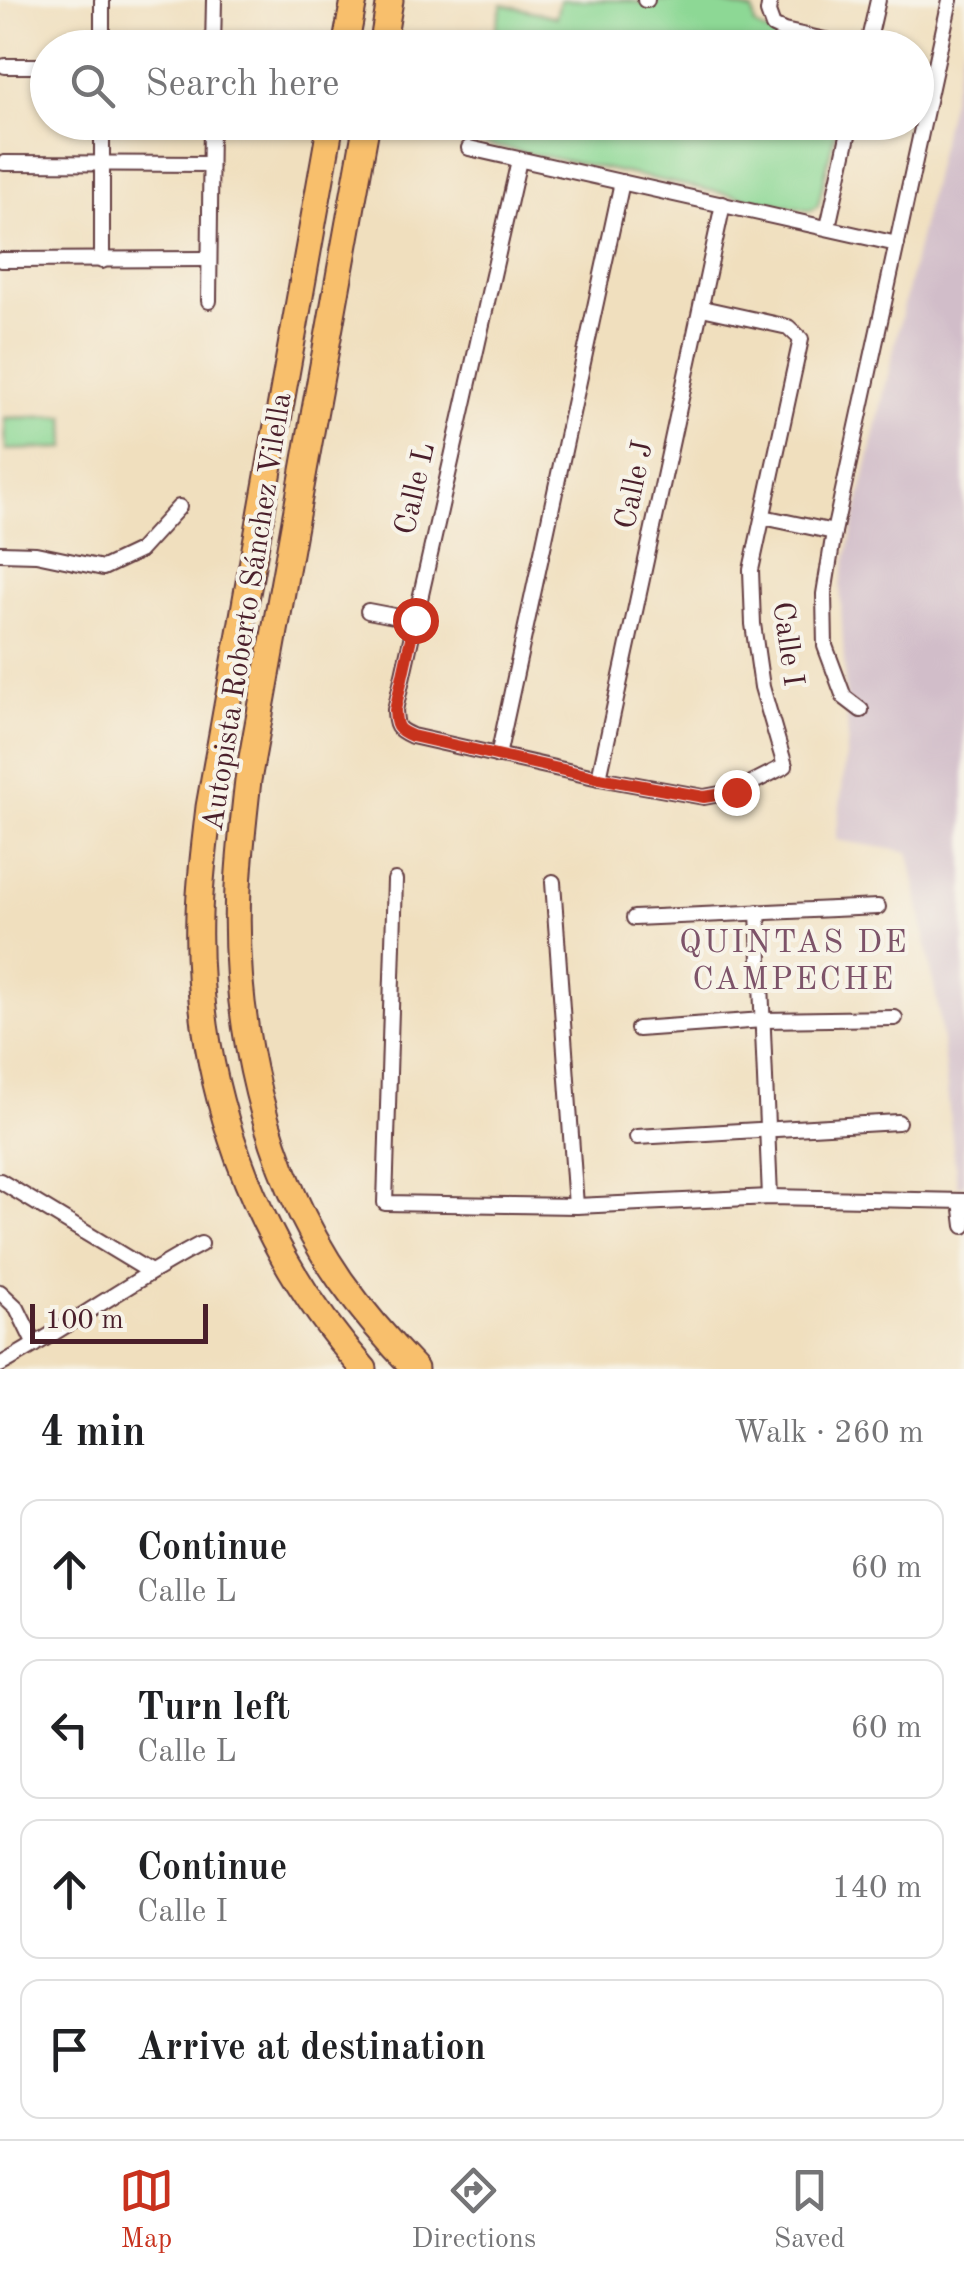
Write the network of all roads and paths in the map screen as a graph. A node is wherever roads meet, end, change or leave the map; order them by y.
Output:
1 (102, 0) edge
2 (214, 0) edge
3 (351, 0) edge
4 (390, 0) edge
5 (770, 0) edge
6 (878, 0) edge
7 (950, 0) edge
8 (102, 30) edge
9 (213, 30) edge
10 (348, 30) edge
11 (385, 30) edge
12 (782, 30) edge
13 (870, 30) edge
14 (5, 66) dead end
15 (30, 66) edge
16 (934, 74) edge
17 (102, 140) edge
18 (211, 140) edge
19 (328, 140) edge
20 (365, 140) edge
21 (847, 140) edge
22 (920, 140) edge
23 (469, 148) dead end
24 (519, 160) junction
25 (4, 163) dead end
26 (102, 164) junction
27 (210, 164) junction
28 (622, 182) junction
29 (724, 204) junction
30 (828, 227) junction
31 (897, 244) junction
32 (208, 259) junction
33 (1, 260) edge
34 (102, 260) junction
35 (208, 301) dead end
36 (702, 308) junction
37 (179, 508) dead end
38 (763, 517) junction
39 (834, 532) junction
40 (0, 553) edge
41 (368, 611) dead end
42 (415, 620) junction
43 (861, 710) dead end
44 (498, 756) junction
45 (599, 778) junction
46 (395, 880) dead end
47 (553, 882) dead end
48 (878, 907) dead end
49 (758, 912) junction
50 (634, 918) dead end
51 (894, 1018) dead end
52 (763, 1020) junction
53 (638, 1028) dead end
54 (898, 1122) dead end
55 (767, 1130) junction
56 (637, 1137) dead end
57 (0, 1181) edge
58 (770, 1198) junction
59 (962, 1201) edge
60 (576, 1206) junction
61 (964, 1226) edge
62 (200, 1244) dead end
63 (150, 1271) junction
64 (0, 1292) edge
65 (35, 1345) junction
66 (7, 1365) edge
67 (364, 1369) edge
68 (415, 1369) edge

1 - 8 street
2 - 9 street
3 - 10 highway
4 - 11 highway
5 - 12 street
6 - 13 street
7 - 16 street
14 - 15 street
17 - 26 street
18 - 27 street
19 - 67 highway, Autopista Roberto Sánchez Vilella
20 - 68 highway, Autopista Roberto Sánchez Vilella
21 - 30 street
22 - 31 street
23 - 24 street
24 - 28 street
24 - 42 street, Calle L
25 - 26 street
26 - 27 street
26 - 34 street
27 - 32 street
28 - 29 street
28 - 44 street
29 - 30 street
29 - 36 street, Calle J
30 - 31 street
31 - 39 street
32 - 34 street
32 - 35 street
33 - 34 street
36 - 38 street, Calle I
36 - 45 street, Calle J
37 - 40 street
38 - 39 street
38 - 45 street, Calle I
39 - 43 street
41 - 42 street
42 - 44 street, Calle L
44 - 45 street, Calle I
46 - 60 street
47 - 60 street
48 - 49 street
49 - 50 street
49 - 52 street
51 - 52 street
52 - 53 street
52 - 55 street
54 - 55 street
55 - 56 street
55 - 58 street
57 - 63 street
58 - 59 street
58 - 60 street
59 - 61 street
62 - 63 street
63 - 65 street
64 - 65 street
65 - 66 street

